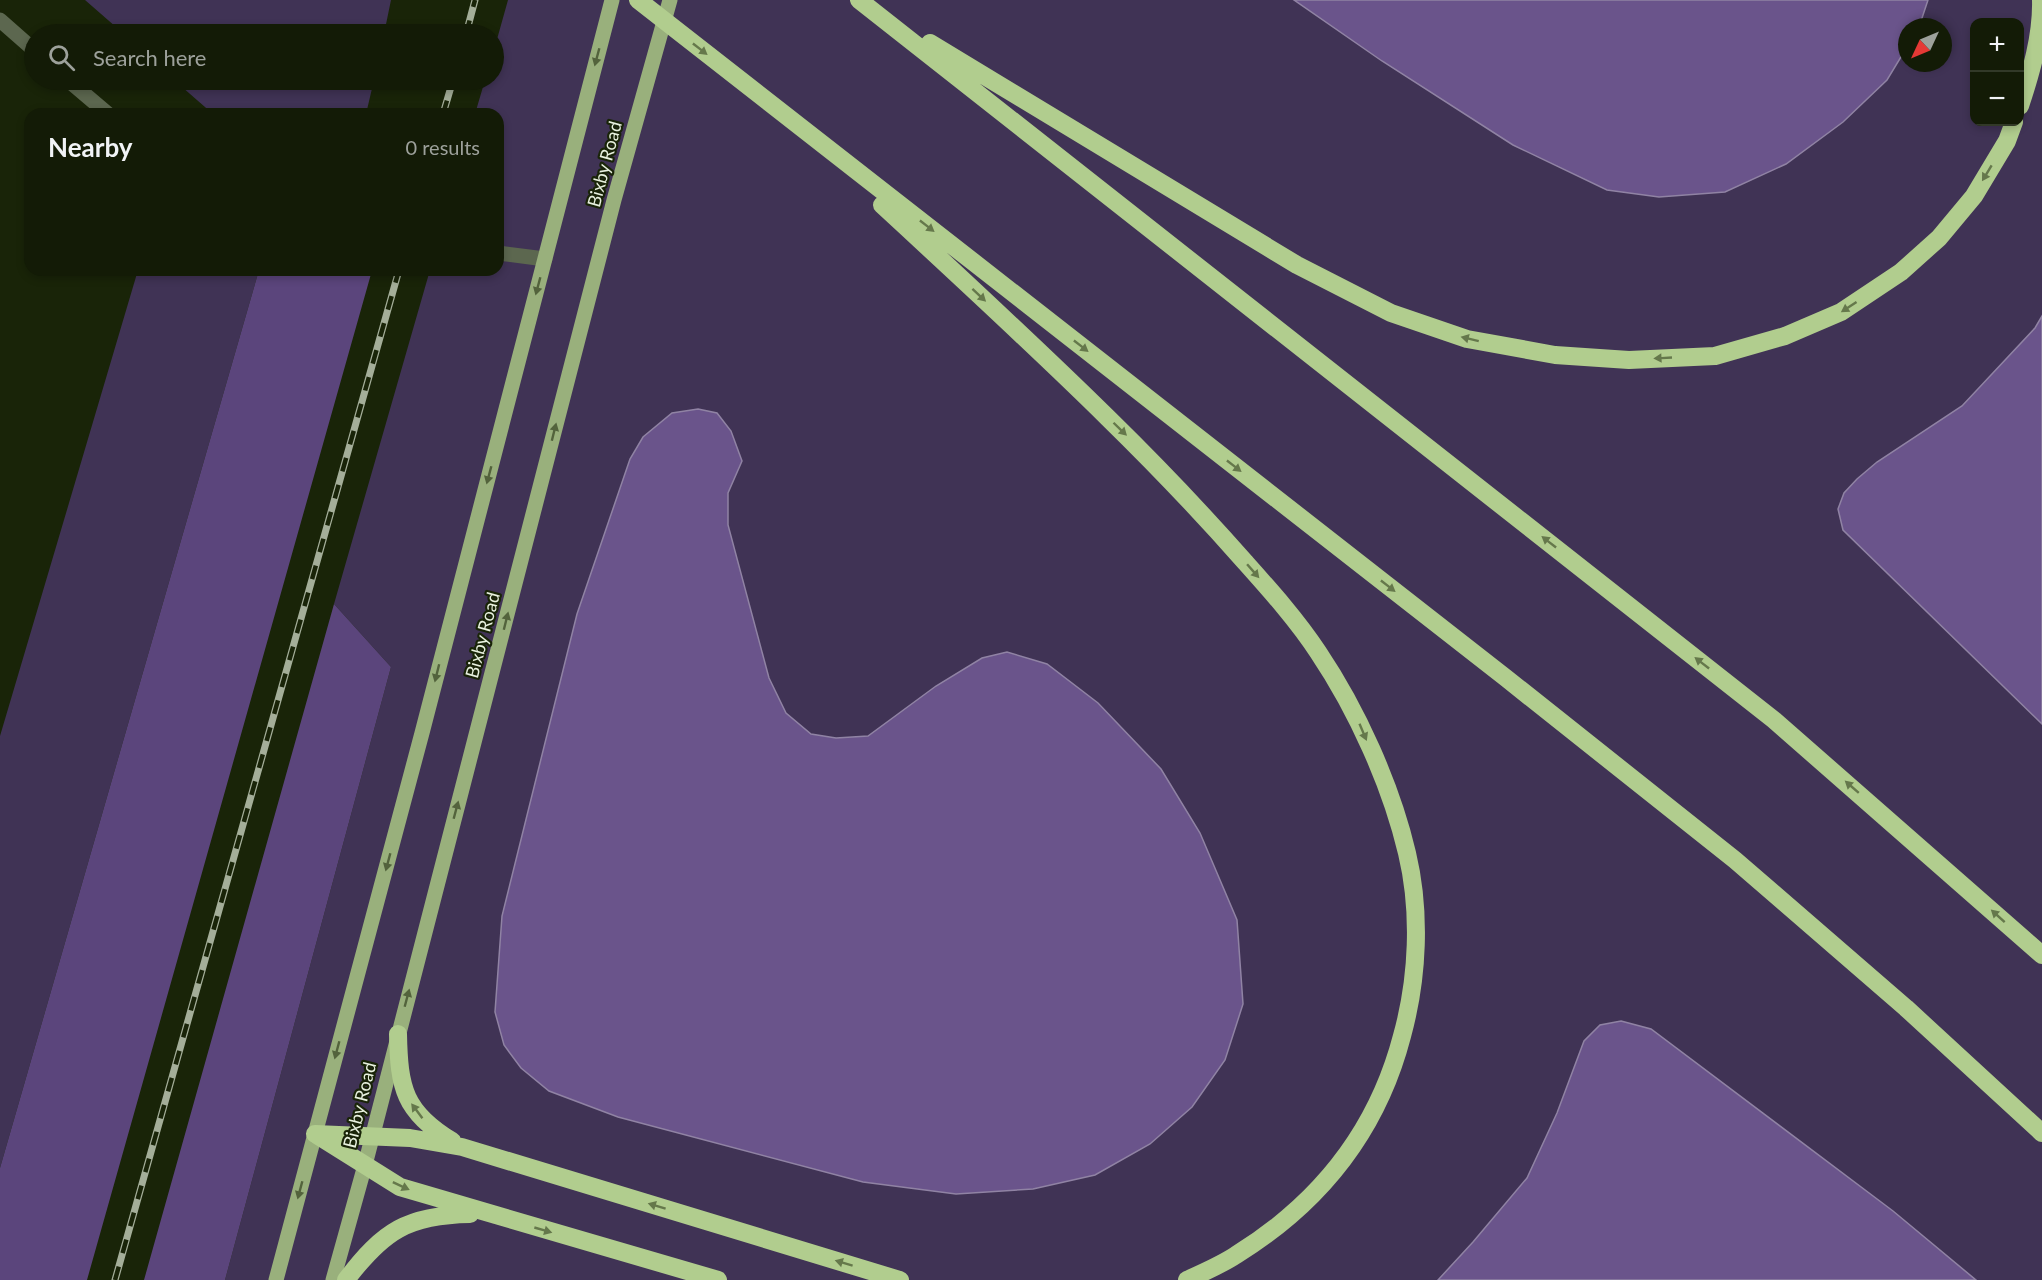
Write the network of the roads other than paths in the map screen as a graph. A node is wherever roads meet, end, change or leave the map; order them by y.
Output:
1 (612, 0) edge
2 (638, 0) edge
3 (670, 0) edge
4 (859, 0) edge
5 (2042, 0) edge
6 (0, 20) edge
7 (24, 41) edge
8 (80, 90) edge
9 (2024, 92) edge
10 (101, 108) edge
11 (798, 126) junction
12 (2013, 126) edge
13 (504, 254) edge
14 (545, 259) junction
15 (2042, 955) edge
16 (398, 1034) junction
17 (2042, 1133) edge
18 (315, 1134) junction
19 (371, 1136) junction
20 (462, 1147) junction
21 (365, 1165) junction
22 (487, 1214) junction
23 (276, 1280) edge
24 (333, 1280) edge
25 (346, 1280) edge
26 (718, 1280) edge
27 (900, 1280) edge
28 (1187, 1280) edge

1 -> 14 main road, Bixby Road
2 -> 11 highway
16 -> 3 main road, Bixby Road
12 -> 4 highway
15 -> 4 highway
5 - 9 highway
6 - 7 street
8 - 10 street
11 -> 17 highway
11 -> 28 highway
13 - 14 street
14 -> 18 main road, Bixby Road
16 - 19 main road, Bixby Road
20 -> 16 highway
18 - 19 highway
18 - 21 highway
18 -> 23 main road, Bixby Road
19 - 20 highway
19 - 21 main road, Bixby Road
27 -> 20 highway
21 -> 22 highway
21 - 24 main road, Bixby Road
22 - 25 highway
22 -> 26 highway

